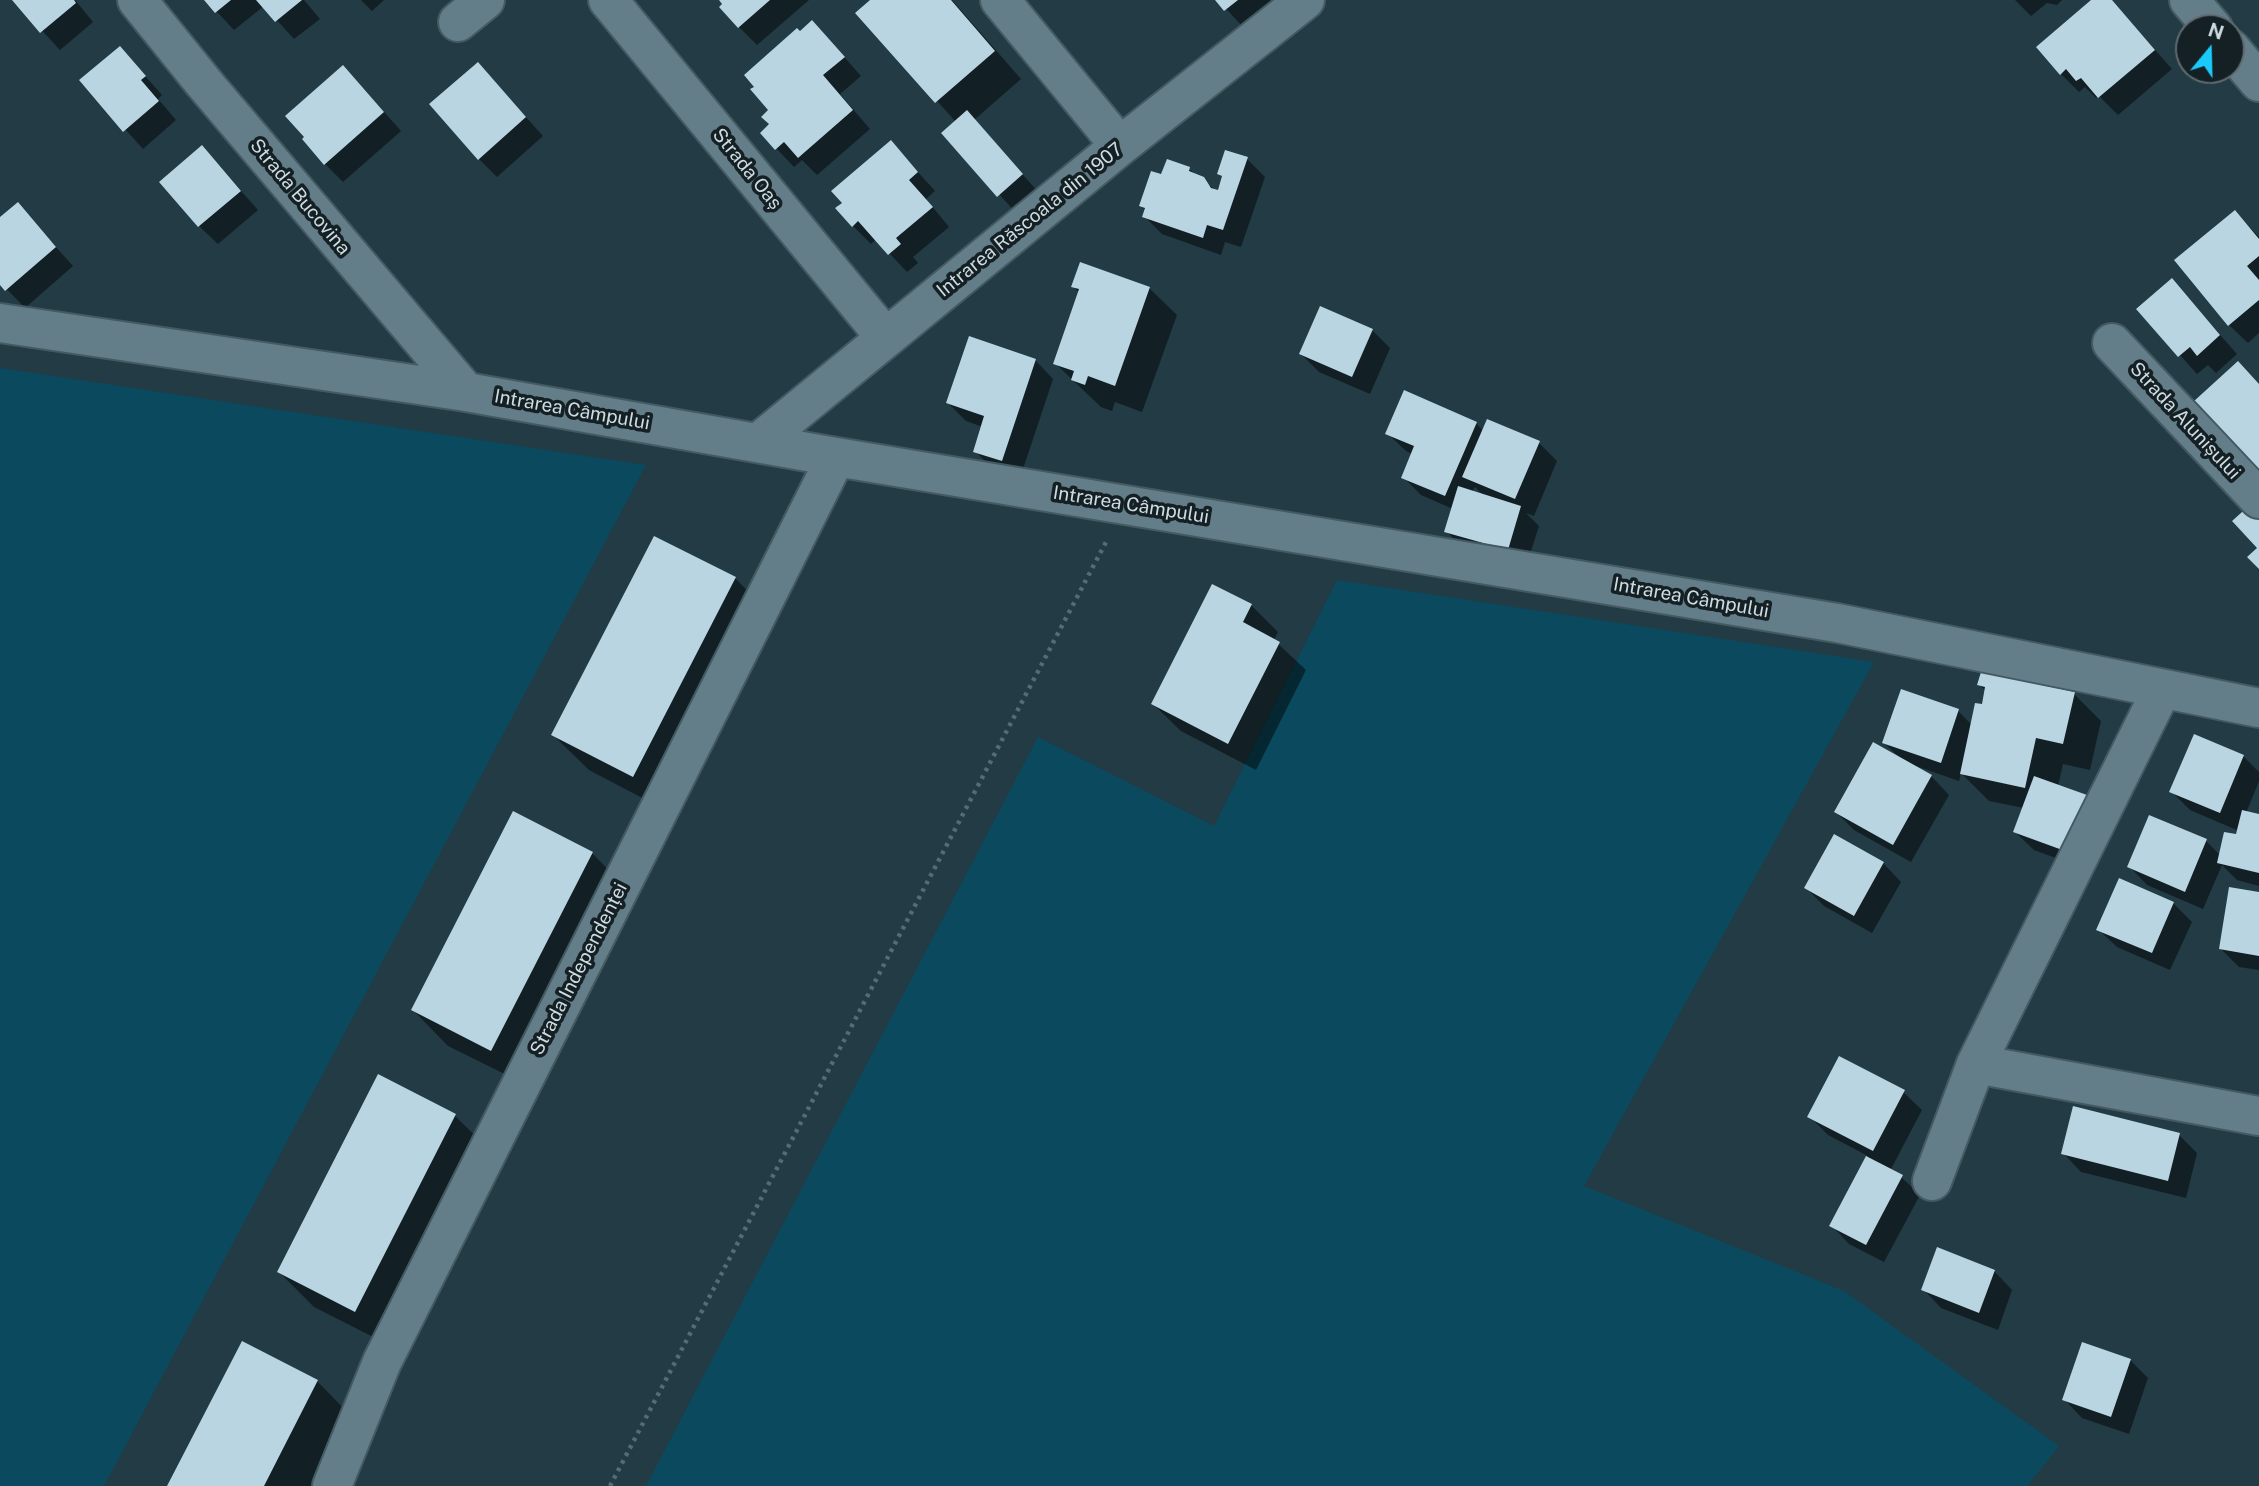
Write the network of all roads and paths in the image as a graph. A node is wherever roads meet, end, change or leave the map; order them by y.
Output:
1 (137, 0) edge
2 (608, 0) edge
3 (1000, 0) edge
4 (1304, 0) edge
5 (2189, 0) edge
6 (2201, 14) edge
7 (2245, 66) edge
8 (2259, 82) edge
9 (1120, 146) junction
10 (0, 323) edge
11 (886, 338) junction
12 (2112, 343) dead end
13 (467, 392) junction
14 (758, 443) junction
15 (836, 457) junction
16 (2259, 499) edge
17 (1126, 503) junction
18 (2162, 689) junction
19 (2259, 708) edge
20 (1976, 1064) junction
21 (2259, 1116) edge
22 (1932, 1181) dead end
23 (332, 1486) edge
24 (610, 1486) edge

1 - 13 street, Strada Bucovina
2 - 11 street, Strada Oaș
3 - 9 street
4 - 9 street, Intrarea Răscoala din 1907
5 - 6 street
7 - 8 street
9 - 11 street, Intrarea Răscoala din 1907
10 - 13 street, Intrarea Câmpului
11 - 14 street, Intrarea Răscoala din 1907
12 - 16 street, Strada Alunișului
13 - 14 street, Intrarea Câmpului
14 - 15 street, Intrarea Câmpului
15 - 17 street, Intrarea Câmpului
15 - 23 street, Strada Independenței
17 - 18 street, Intrarea Câmpului
17 - 24 path
18 - 19 street, Intrarea Câmpului
18 - 20 street
20 - 21 street
20 - 22 street

